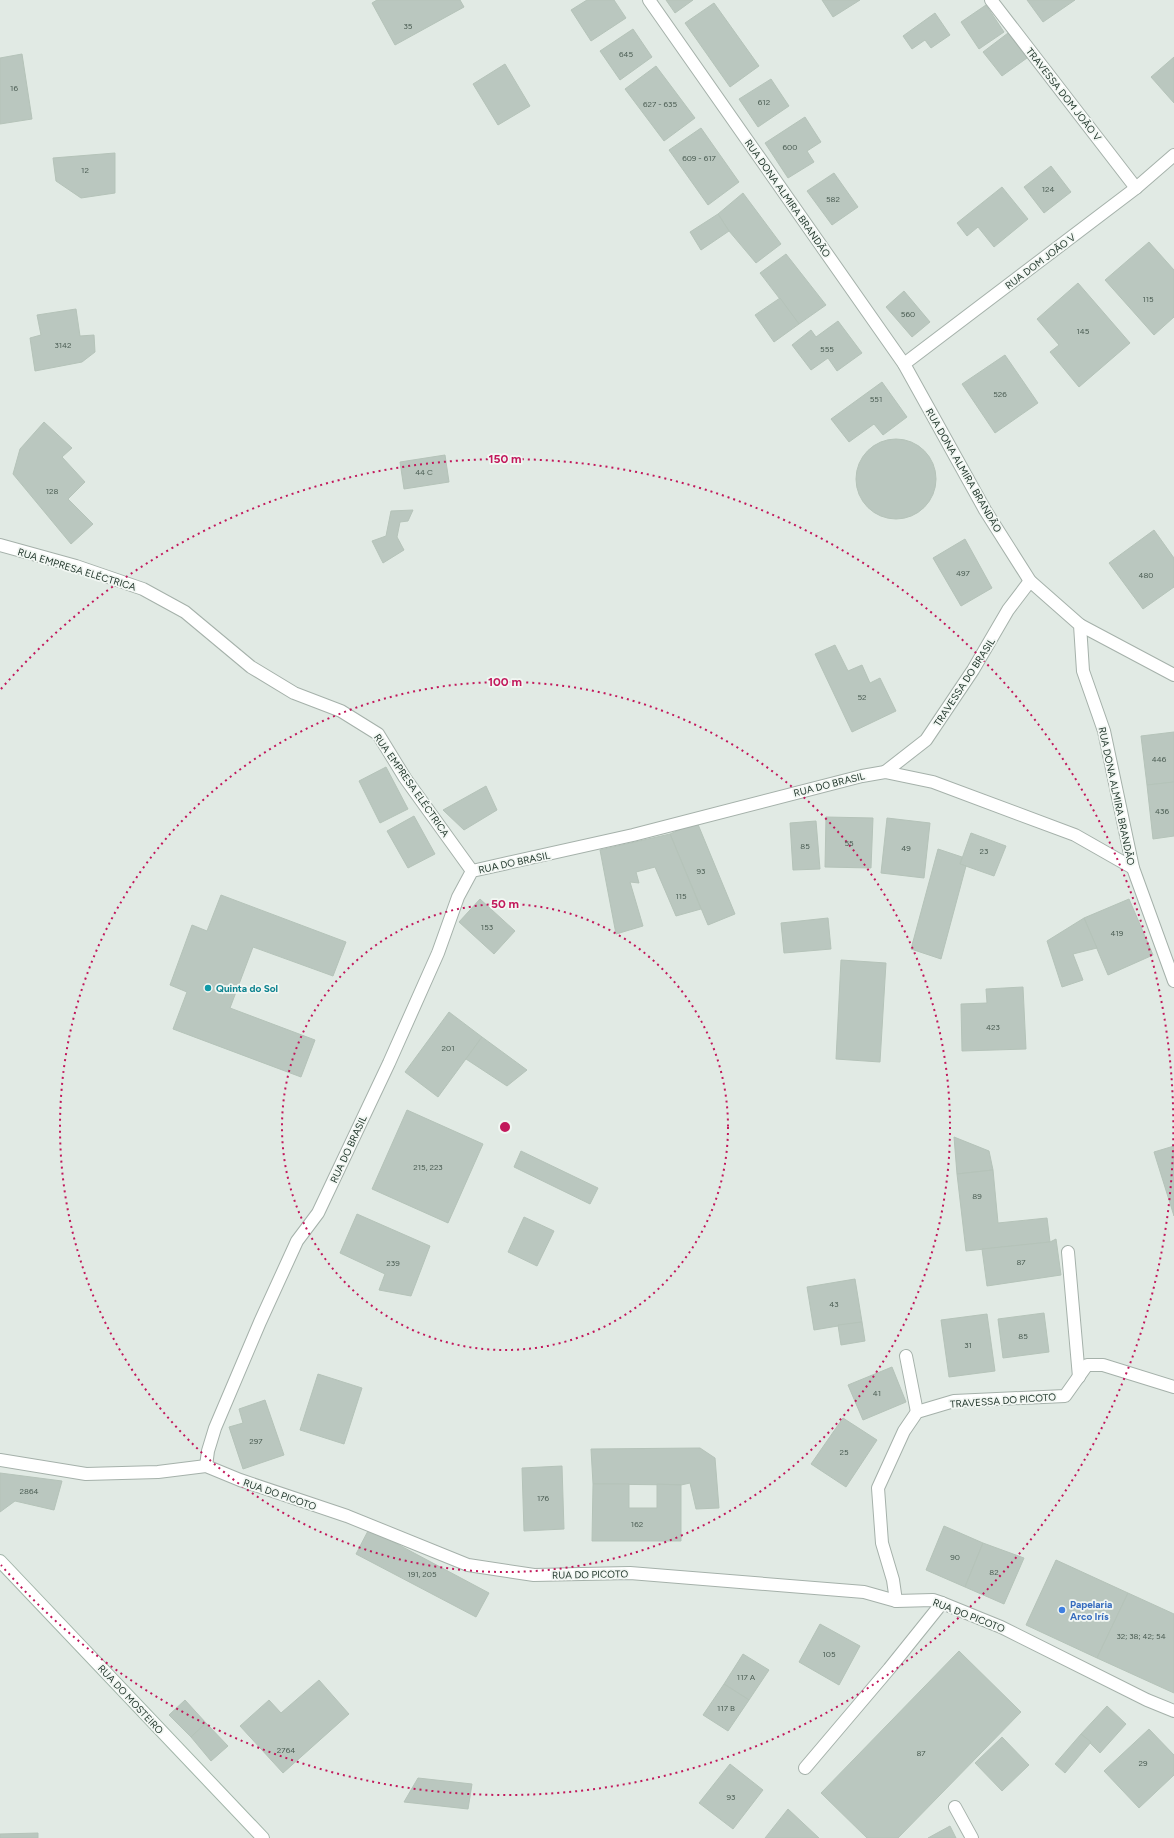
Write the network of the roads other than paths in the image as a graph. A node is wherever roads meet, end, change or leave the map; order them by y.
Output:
1 (650, 0) edge
2 (991, 0) edge
3 (1174, 155) edge
4 (1136, 188) junction
5 (904, 364) junction
6 (0, 546) edge
7 (1030, 581) junction
8 (1080, 625) junction
9 (1174, 675) edge
10 (885, 772) junction
11 (1133, 868) junction
12 (472, 871) junction
13 (1174, 981) edge
14 (1068, 1252) dead end
15 (906, 1356) dead end
16 (1079, 1377) junction
17 (1174, 1387) edge
18 (917, 1412) junction
19 (0, 1460) edge
20 (206, 1466) junction
21 (0, 1561) edge
22 (896, 1601) junction
23 (942, 1603) junction
24 (1174, 1711) edge
25 (805, 1768) dead end
26 (955, 1807) dead end
27 (263, 1838) edge
28 (972, 1838) edge

1 - 5 street, RUA DONA ALMIRA BRANDÃO
2 - 4 street, TRAVESSA DOM JOÃO V
3 - 4 street, RUA DOM JOÃO V
4 - 5 street, RUA DOM JOÃO V
5 - 7 street, RUA DONA ALMIRA BRANDÃO
6 - 12 street, RUA EMPRESA ELÉCTRICA
7 - 8 street, RUA DONA ALMIRA BRANDÃO
7 - 10 street, TRAVESSA DO BRASIL
8 - 9 street
8 - 11 street, RUA DONA ALMIRA BRANDÃO
10 - 11 street, RUA DO BRASIL
10 - 12 street, RUA DO BRASIL
11 - 13 street, RUA DONA ALMIRA BRANDÃO
12 - 20 street, RUA DO BRASIL
14 - 16 street
15 - 18 street
16 - 17 street, TRAVESSA DO PICOTO
16 - 18 street, TRAVESSA DO PICOTO
18 - 22 street
19 - 20 street, RUA DO PICOTO
20 - 22 street, RUA DO PICOTO
21 - 27 street, RUA DO MOSTEIRO
22 - 23 street, RUA DO PICOTO
23 - 24 street, RUA DO PICOTO
23 - 25 street
26 - 28 street

